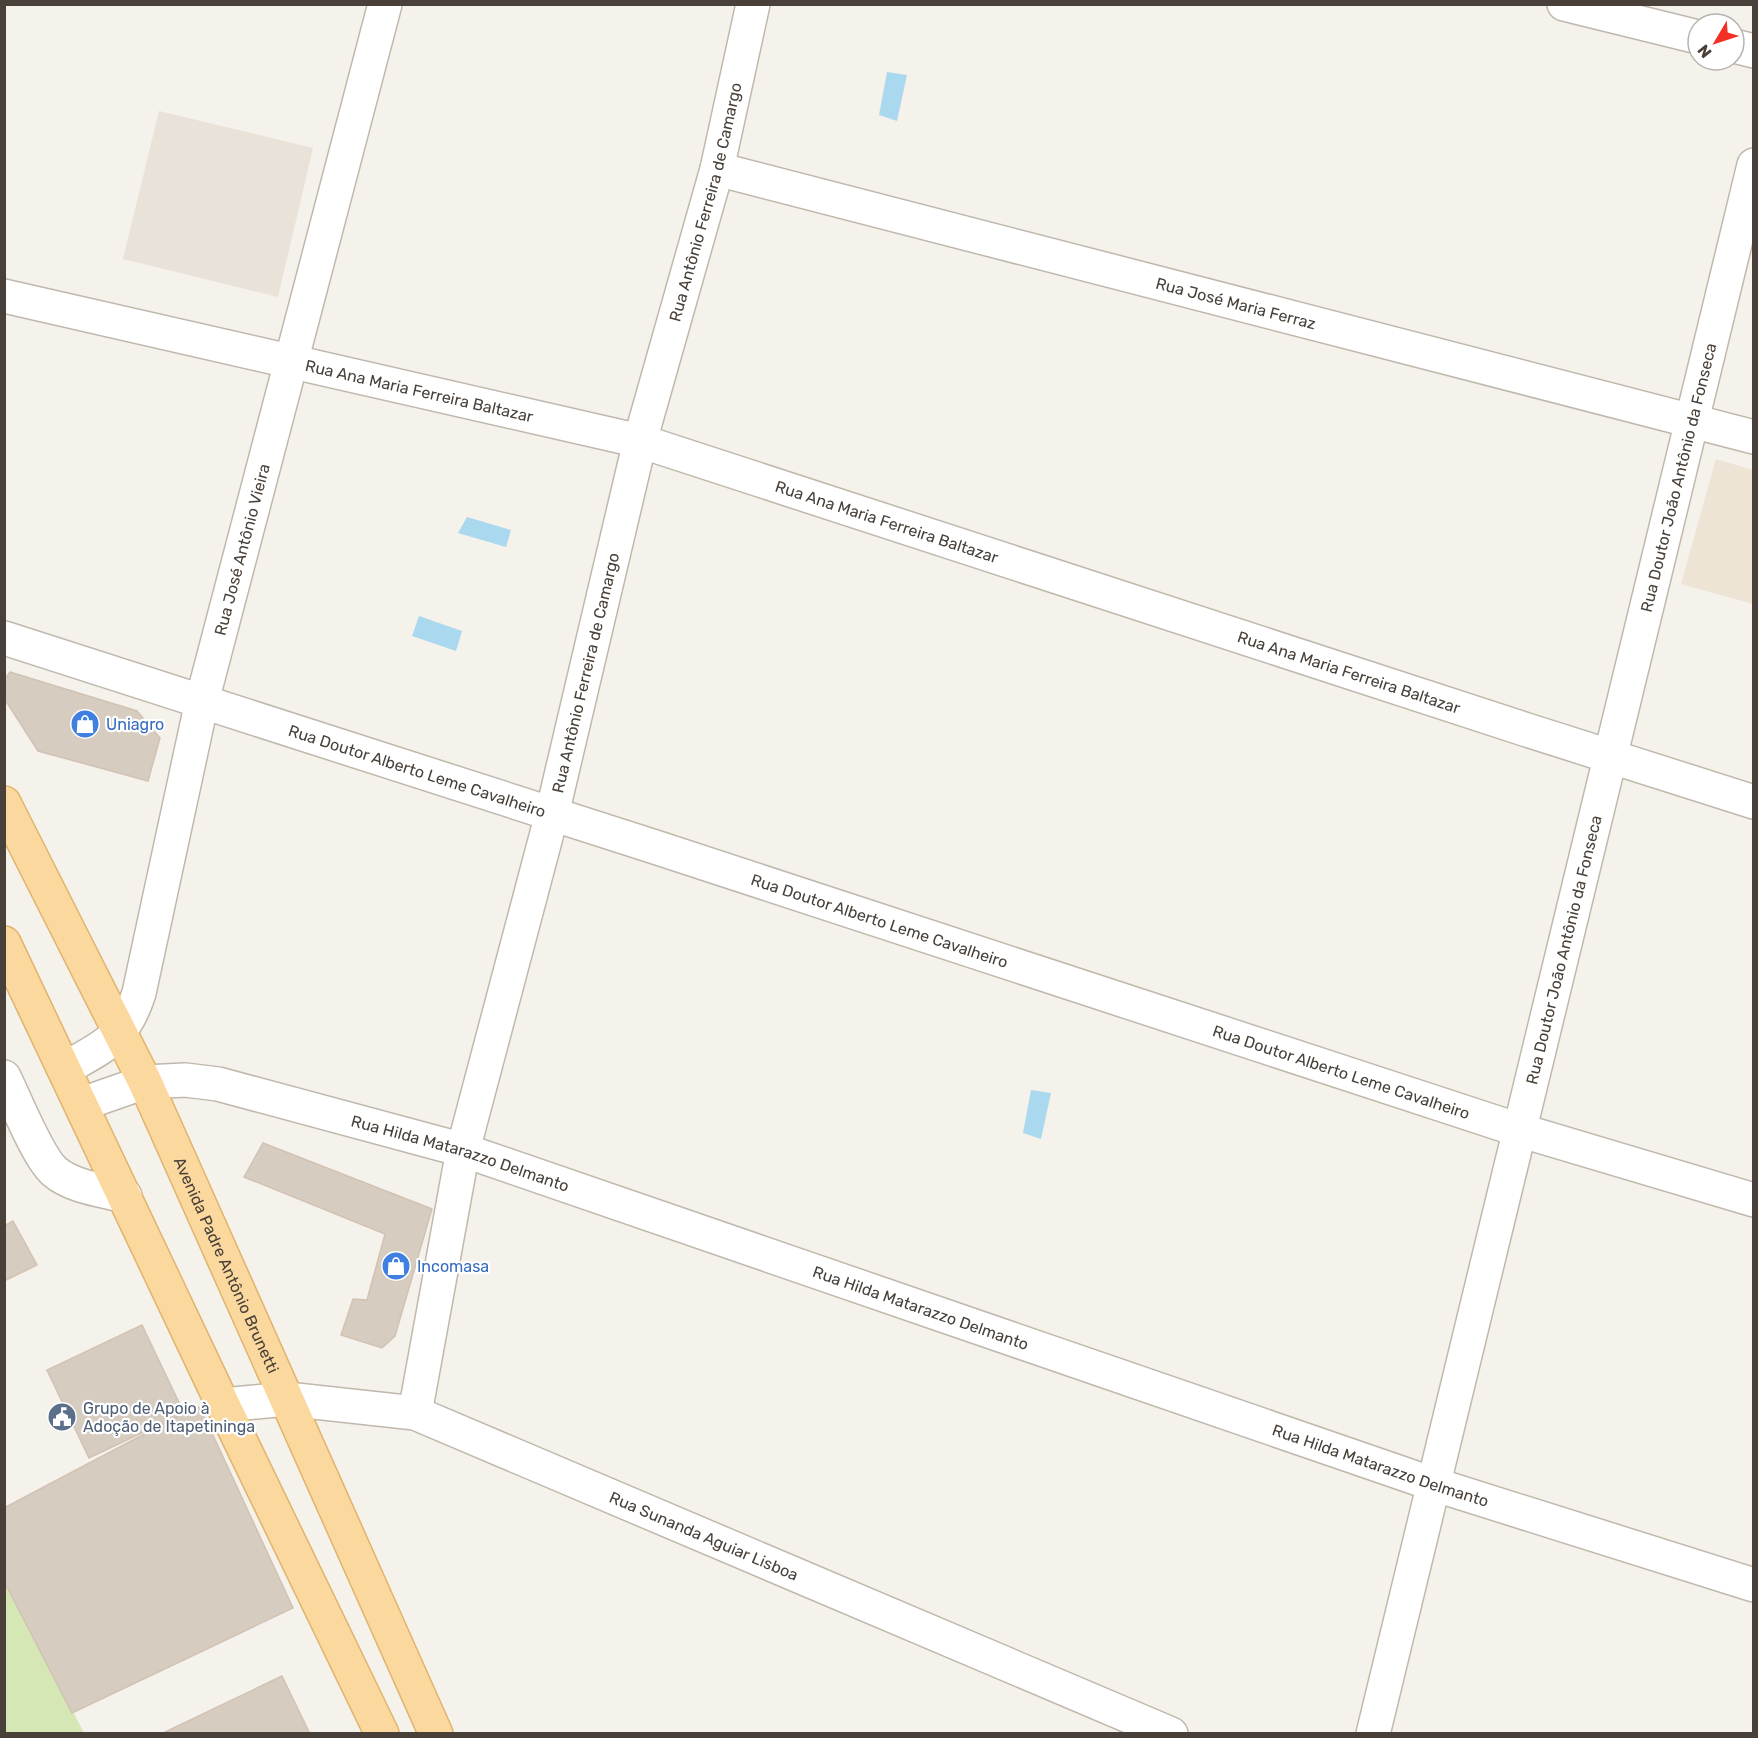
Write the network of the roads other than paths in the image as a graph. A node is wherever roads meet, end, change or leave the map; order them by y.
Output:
1 (385, 4) edge
2 (753, 4) edge
3 (1564, 4) edge
4 (1686, 34) edge
5 (1754, 165) edge
6 (717, 169) junction
7 (4, 296) edge
8 (291, 361) junction
9 (1691, 422) junction
10 (1754, 437) edge
11 (640, 441) junction
12 (4, 638) edge
13 (202, 701) junction
14 (1610, 757) junction
15 (1754, 802) edge
16 (4, 803) edge
17 (552, 814) junction
18 (4, 943) edge
19 (119, 1033) junction
20 (64, 1069) junction
21 (4, 1077) edge
22 (145, 1082) junction
23 (82, 1104) junction
24 (1519, 1130) junction
25 (463, 1150) junction
26 (125, 1196) junction
27 (1754, 1200) edge
28 (287, 1399) junction
29 (223, 1405) junction
30 (415, 1413) junction
31 (1433, 1485) junction
32 (1754, 1586) edge
33 (435, 1732) edge
34 (382, 1734) edge
35 (1171, 1734) edge
36 (1373, 1734) edge

1 - 8 street, Rua José Antônio Vieira
2 - 6 street, Rua Antônio Ferreira de Camargo
3 - 4 street
5 - 9 street, Rua Doutor João Antônio da Fonseca
6 - 9 street, Rua José Maria Ferraz
6 - 11 street, Rua Antônio Ferreira de Camargo
7 - 8 street, Rua Ana Maria Ferreira Baltazar
8 - 11 street, Rua Ana Maria Ferreira Baltazar
8 - 13 street, Rua José Antônio Vieira
9 - 10 street, Rua José Maria Ferraz
9 - 14 street, Rua Doutor João Antônio da Fonseca
11 - 14 street, Rua Ana Maria Ferreira Baltazar
11 - 17 street, Rua Antônio Ferreira de Camargo
12 - 13 street, Rua Doutor Alberto Leme Cavalheiro
13 - 17 street, Rua Doutor Alberto Leme Cavalheiro
13 - 19 street, Rua José Antônio Vieira
14 - 15 street, Rua Ana Maria Ferreira Baltazar
14 - 24 street, Rua Doutor João Antônio da Fonseca
16 - 19 main road, Avenida Padre Antônio Brunetti
17 - 24 street, Rua Doutor Alberto Leme Cavalheiro
17 - 25 street, Rua Antônio Ferreira de Camargo
18 - 20 main road
19 - 20 street, Rua José Antônio Vieira
19 - 22 main road, Avenida Padre Antônio Brunetti
20 - 23 main road
21 - 26 street
22 - 23 street, Rua Hilda Matarazzo Delmanto
22 - 25 street, Rua Hilda Matarazzo Delmanto
22 - 28 main road, Avenida Padre Antônio Brunetti
23 - 26 main road
24 - 27 street, Rua Doutor Alberto Leme Cavalheiro
24 - 31 street, Rua Doutor João Antônio da Fonseca
25 - 30 street, Rua Antônio Ferreira de Camargo
25 - 31 street, Rua Hilda Matarazzo Delmanto
26 - 29 main road
28 - 29 street, Rua Sunanda Aguiar Lisboa
28 - 30 street, Rua Sunanda Aguiar Lisboa
28 - 33 main road, Avenida Padre Antônio Brunetti
29 - 34 main road
30 - 35 street, Rua Sunanda Aguiar Lisboa
31 - 32 street, Rua Hilda Matarazzo Delmanto
31 - 36 street, Rua Doutor João Antônio da Fonseca

